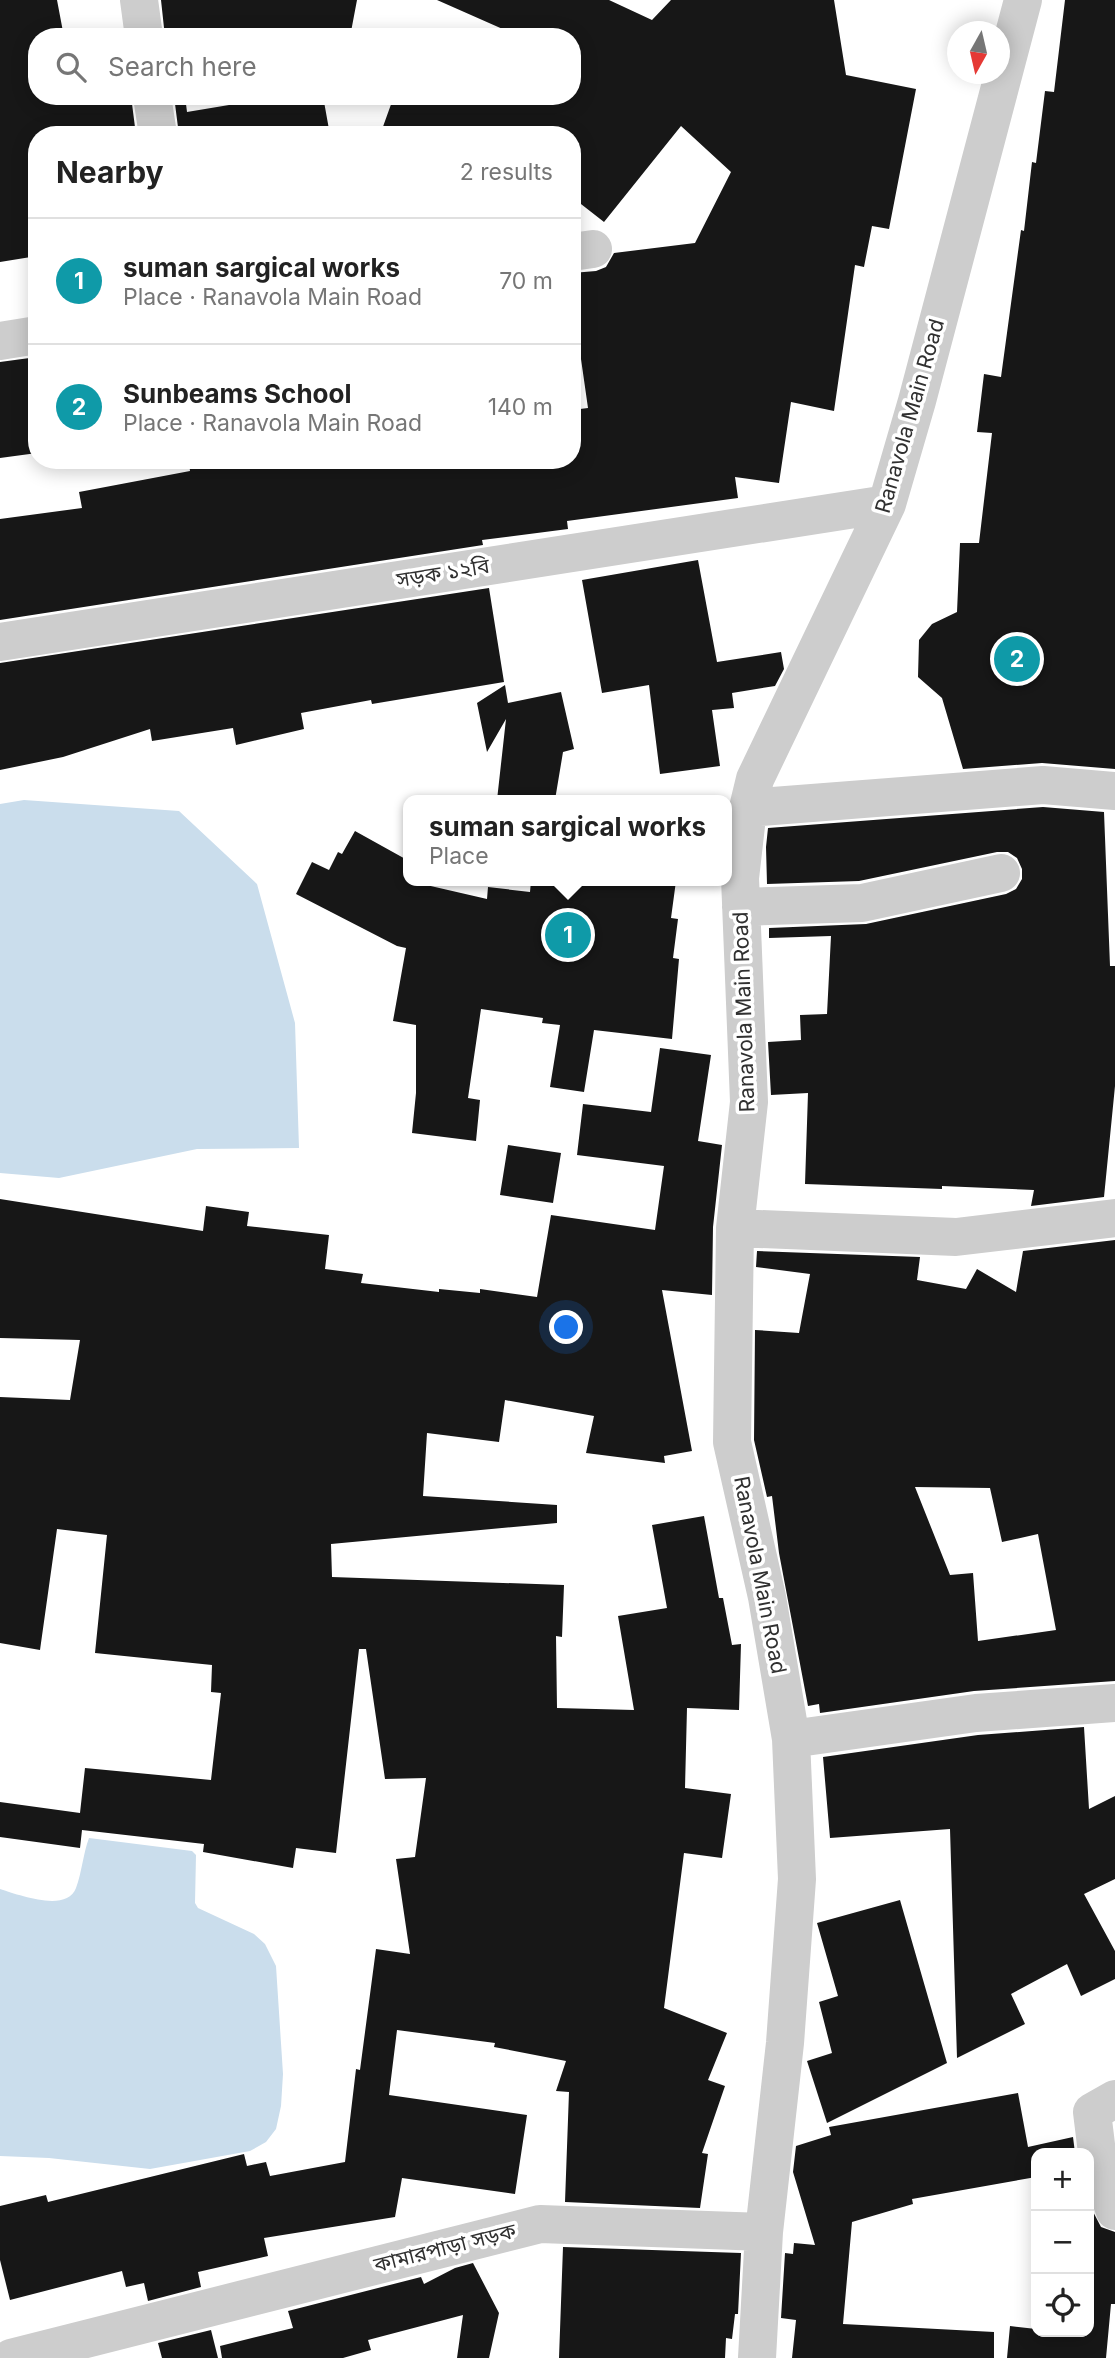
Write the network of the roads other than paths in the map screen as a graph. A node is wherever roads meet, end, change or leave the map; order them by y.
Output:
1 (139, 0) edge
2 (1023, 0) edge
3 (143, 28) edge
4 (153, 105) edge
5 (157, 126) edge
6 (28, 336) edge
7 (0, 341) edge
8 (887, 504) junction
9 (0, 642) edge
10 (1115, 790) edge
11 (748, 808) junction
12 (1001, 873) dead end
13 (741, 907) junction
14 (1115, 1218) edge
15 (735, 1228) junction
16 (1115, 1703) edge
17 (791, 1739) junction
18 (1115, 2099) edge
19 (1115, 2211) edge
20 (764, 2232) junction
21 (11, 2358) edge
22 (757, 2358) edge

1 - 3 street
2 - 8 street, Ranavola Main Road
4 - 5 street
6 - 7 street
8 - 9 street, সড়ক ১২বি
8 - 11 street, Ranavola Main Road
10 - 11 street
11 - 13 street, Ranavola Main Road
12 - 13 street
13 - 15 street, Ranavola Main Road
14 - 15 street
15 - 17 street, Ranavola Main Road
16 - 17 street
17 - 20 street, Ranavola Main Road
18 - 19 street
20 - 21 street, কামারপাড়া সড়ক
20 - 22 street

